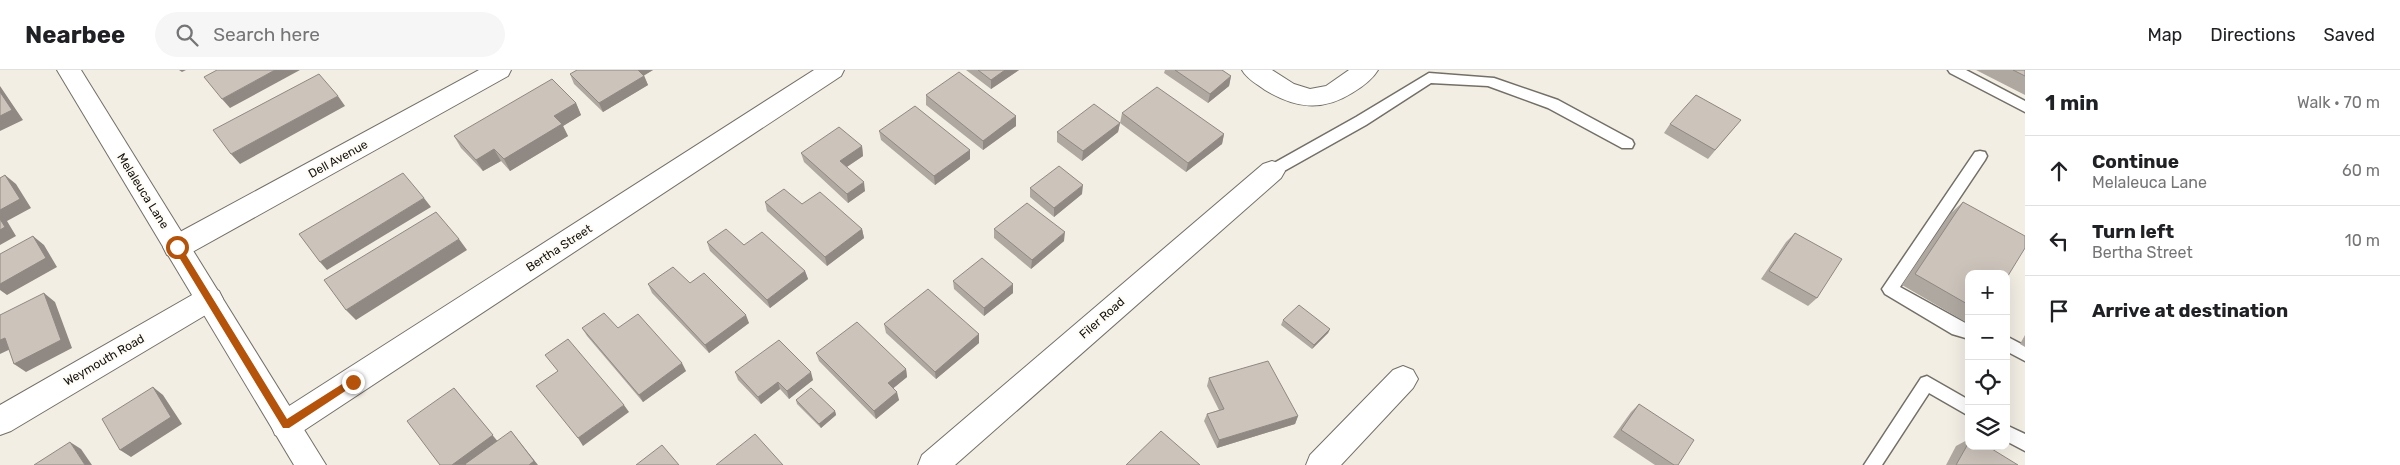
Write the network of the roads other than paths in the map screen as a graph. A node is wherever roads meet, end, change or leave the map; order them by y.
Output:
1 (69, 70) edge
2 (499, 70) edge
3 (832, 70) edge
4 (1254, 70) edge
5 (1366, 70) edge
6 (1955, 70) edge
7 (2025, 107) edge
8 (1627, 144) dead end
9 (1980, 156) dead end
10 (1272, 171) joint
11 (177, 247) junction
12 (209, 299) junction
13 (1965, 331) edge
14 (2010, 345) edge
15 (2025, 354) edge
16 (1403, 379) dead end
17 (1965, 406) edge
18 (0, 421) edge
19 (286, 425) junction
20 (2010, 434) edge
21 (2025, 443) edge
22 (311, 465) edge
23 (933, 465) edge
24 (1321, 465) edge
25 (1872, 465) edge

1 - 11 street, Melaleuca Lane
2 - 11 street, Dell Avenue
3 - 19 street, Bertha Street
4 - 5 street
6 - 7 lane
8 - 10 lane
9 - 13 lane
10 - 23 street, Filer Road
11 - 12 street, Melaleuca Lane
12 - 18 street, Weymouth Road
12 - 19 street, Melaleuca Lane
14 - 15 lane
16 - 24 street
17 - 25 lane
19 - 22 street, Melaleuca Lane
20 - 21 lane

